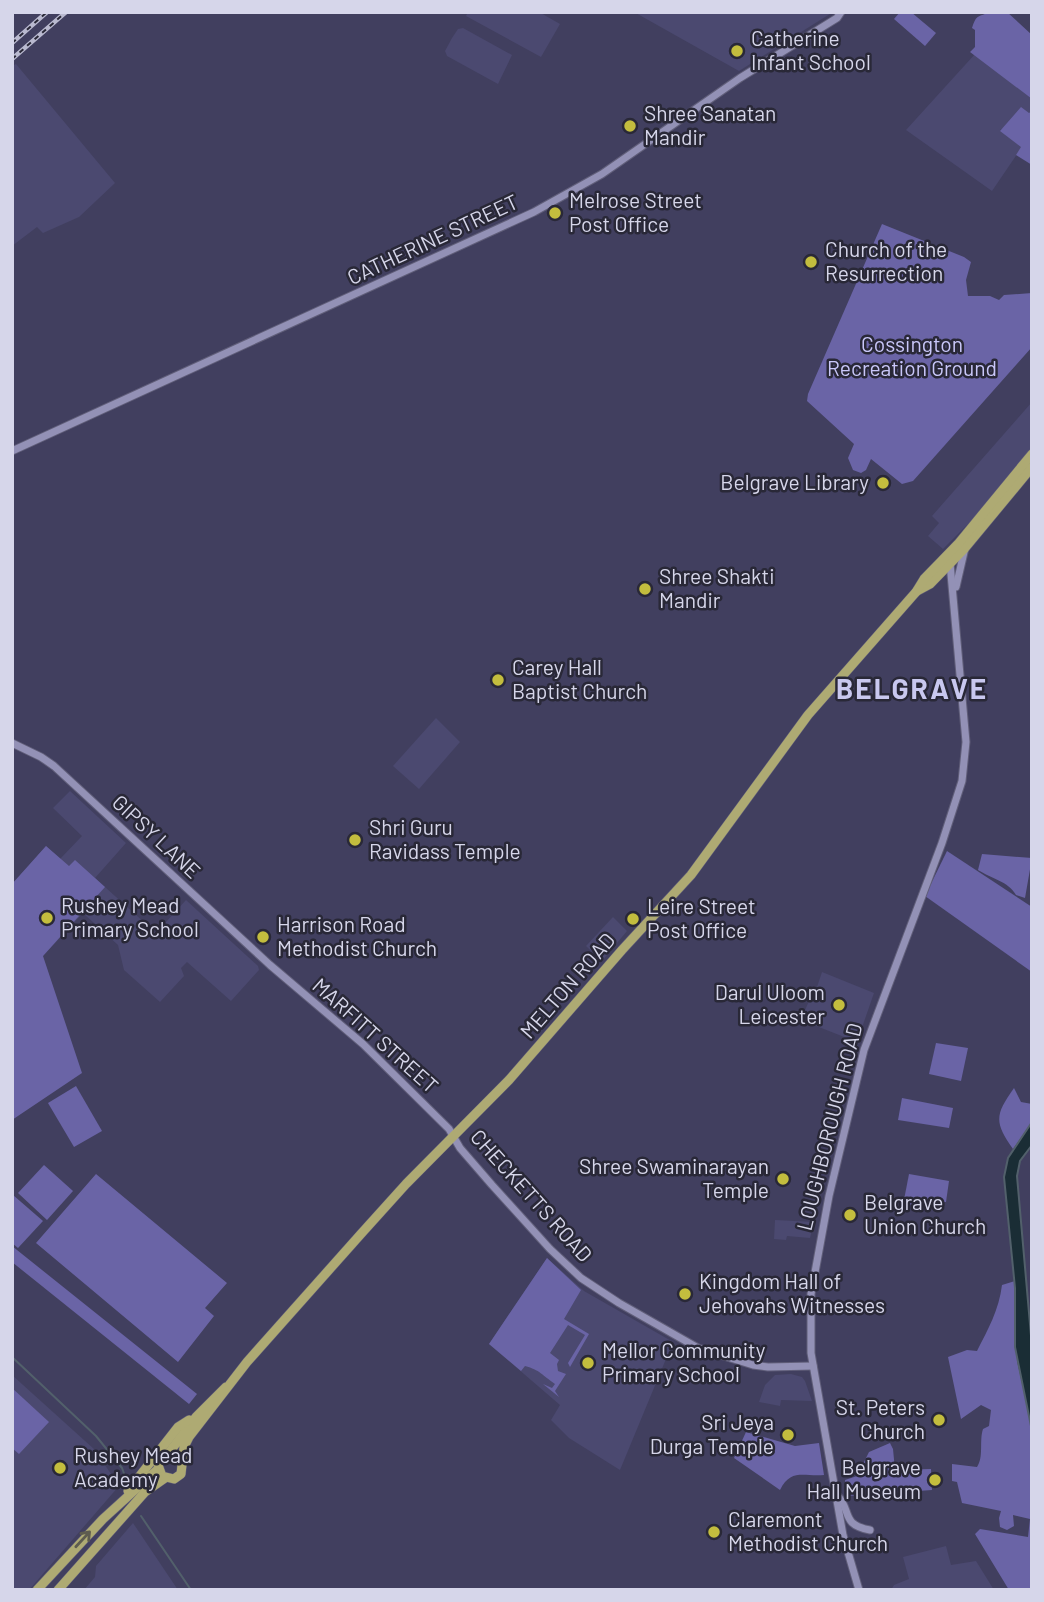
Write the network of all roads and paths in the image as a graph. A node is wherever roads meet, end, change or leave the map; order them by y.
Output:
1 (841, 12) edge
2 (12, 451) edge
3 (1032, 454) edge
4 (1032, 467) edge
5 (965, 548) junction
6 (947, 561) junction
7 (954, 598) junction
8 (12, 743) edge
9 (270, 965) joint
10 (454, 1136) junction
11 (813, 1366) junction
12 (226, 1387) junction
13 (201, 1411) junction
14 (168, 1454) junction
15 (182, 1460) junction
16 (158, 1469) junction
17 (165, 1478) junction
18 (835, 1494) junction
19 (123, 1499) junction
20 (870, 1530) dead end
21 (51, 1573) junction
22 (60, 1587) edge
23 (37, 1590) edge
24 (859, 1590) edge

1 - 2 street, CATHERINE STREET
3 - 6 main road
4 - 5 main road
5 - 6 main road
5 - 7 street, LOUGHBOROUGH ROAD
6 - 7 street, LOUGHBOROUGH ROAD
6 - 10 main road, MELTON ROAD
7 - 11 street, LOUGHBOROUGH ROAD
8 - 9 street, GIPSY LANE
9 - 10 street, MARFITT STREET
10 - 11 street, CHECKETTS ROAD
10 - 12 main road, MELTON ROAD
11 - 18 street, LOUGHBOROUGH ROAD
12 - 13 main road, MELTON ROAD
12 - 15 main road, MELTON ROAD
13 - 14 main road, MELTON ROAD
13 - 19 main road
14 - 15 main road
14 - 16 main road
15 - 17 main road
16 - 17 main road
16 - 19 main road
17 - 22 main road
18 - 20 street
18 - 24 street, LOUGHBOROUGH ROAD
21 -> 19 main road
21 - 22 main road
21 - 23 main road

